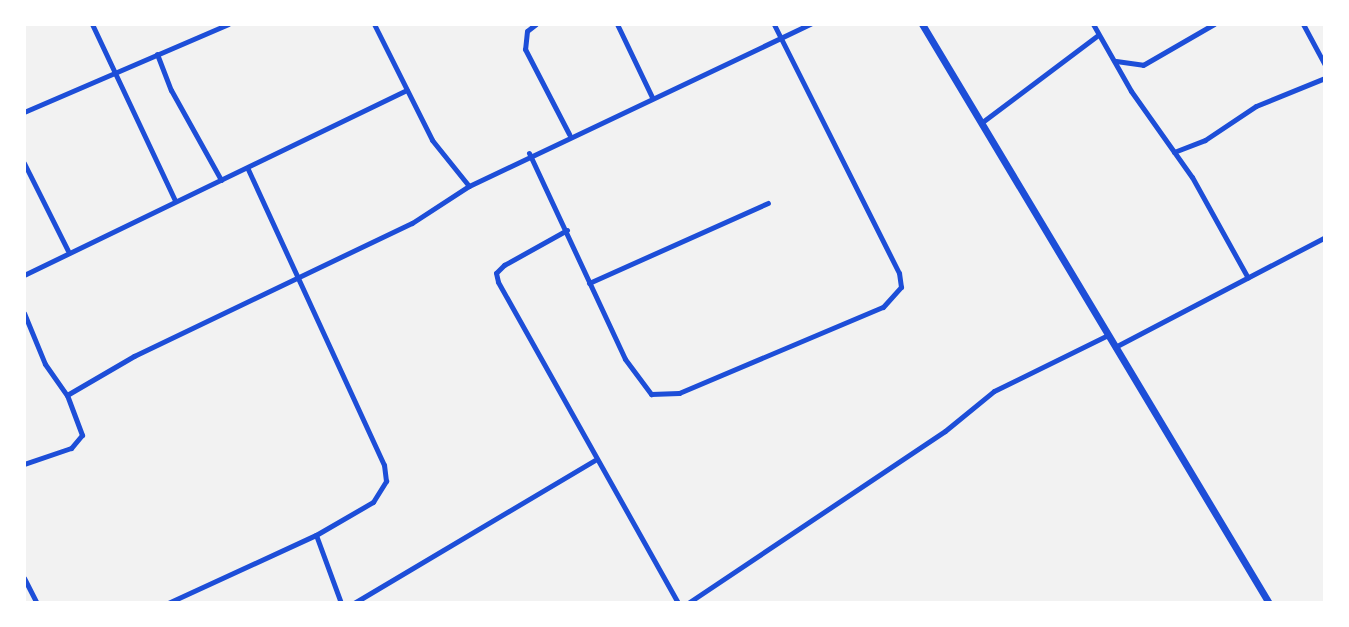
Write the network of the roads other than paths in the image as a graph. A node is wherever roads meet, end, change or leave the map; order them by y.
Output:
1 (92, 24) edge
2 (228, 24) edge
3 (374, 24) edge
4 (536, 24) edge
5 (617, 24) edge
6 (774, 24) edge
7 (810, 24) edge
8 (922, 24) edge
9 (1093, 24) edge
10 (1214, 24) edge
11 (1303, 24) edge
12 (1098, 35) junction
13 (781, 37) junction
14 (157, 54) junction
15 (1116, 61) junction
16 (1325, 65) edge
17 (113, 72) junction
18 (1325, 78) edge
19 (407, 90) junction
20 (652, 97) junction
21 (24, 112) edge
22 (981, 123) junction
23 (569, 134) junction
24 (1174, 152) junction
25 (529, 153) junction
26 (24, 163) edge
27 (248, 169) junction
28 (221, 180) junction
29 (469, 186) junction
30 (175, 200) junction
31 (768, 203) dead end
32 (567, 230) junction
33 (1325, 237) edge
34 (68, 251) junction
35 (25, 270) edge
36 (1248, 278) junction
37 (299, 281) junction
38 (589, 283) junction
39 (24, 313) edge
40 (1108, 335) junction
41 (1115, 347) junction
42 (67, 395) junction
43 (595, 460) junction
44 (24, 464) edge
45 (316, 535) junction
46 (24, 578) edge
47 (37, 603) edge
48 (168, 603) edge
49 (341, 603) edge
50 (354, 603) edge
51 (678, 603) edge
52 (688, 603) edge
53 (1269, 603) edge

1 - 17 street
2 - 14 street
3 - 19 street
4 - 23 street
5 - 20 street
6 - 13 street
7 - 13 street
8 - 22 main road
9 - 12 street
10 - 15 street
11 - 16 street
12 - 15 street
12 - 22 street
13 - 20 street
13 - 38 street
14 - 17 street
14 - 28 street
15 - 24 street
17 - 21 street
17 - 30 street
18 - 24 street
19 - 27 street
19 - 29 street
20 - 23 street
22 - 40 main road
23 - 25 street
24 - 36 street
25 - 29 street
25 - 32 street
26 - 34 street
27 - 28 street
27 - 37 street
28 - 30 street
29 - 37 street
30 - 34 street
31 - 38 street
32 - 38 street
32 - 43 street
33 - 36 street
34 - 35 street
36 - 41 street
37 - 42 street
37 - 45 street
39 - 42 street
40 - 41 main road
40 - 52 street
41 - 53 main road
42 - 44 street
43 - 50 street
43 - 51 street
45 - 48 street
45 - 49 street
46 - 47 street

